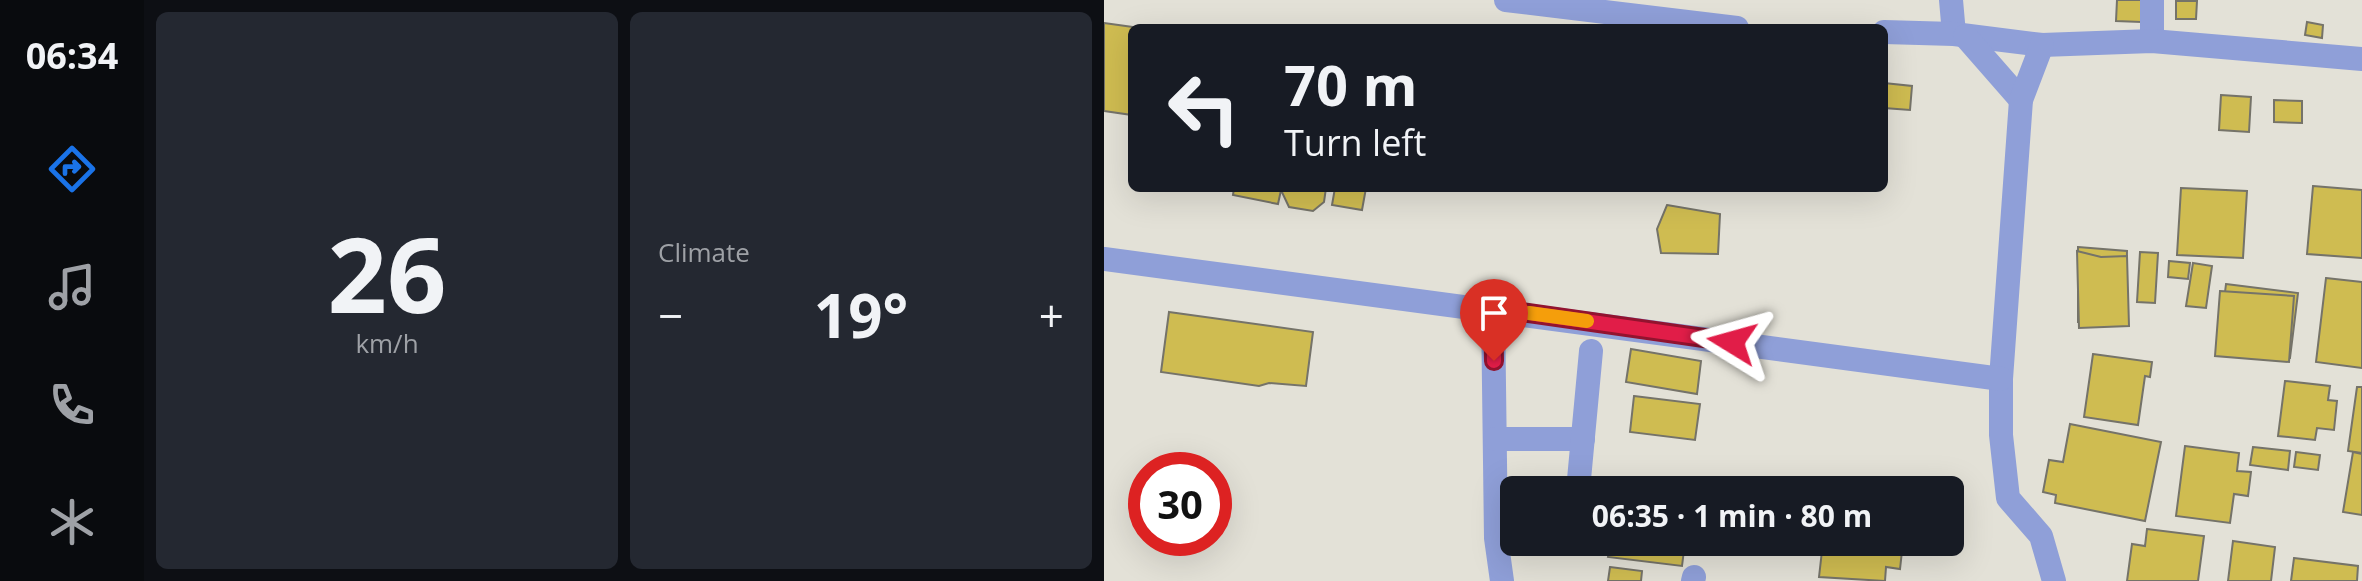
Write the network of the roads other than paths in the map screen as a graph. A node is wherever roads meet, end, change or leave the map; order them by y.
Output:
1 (1506, 0) edge
2 (1951, 0) edge
3 (2152, 0) edge
4 (1704, 24) edge
5 (1888, 32) edge
6 (1960, 35) junction
7 (2152, 41) junction
8 (2042, 45) junction
9 (2362, 59) edge
10 (2021, 100) junction
11 (1104, 259) edge
12 (1493, 308) junction
13 (1591, 351) dead end
14 (2001, 379) junction
15 (1495, 439) junction
16 (1583, 439) junction
17 (1579, 476) edge
18 (1502, 581) edge
19 (2054, 581) edge

1 - 4 street
2 - 6 street
3 - 7 street
5 - 6 street
6 - 8 street
6 - 10 street
7 - 8 street
7 - 9 street
8 - 10 street
10 - 14 street
11 - 12 street
12 - 14 street
12 - 15 street
13 - 16 street
14 - 19 street
15 - 16 street
15 - 18 street
16 - 17 street

